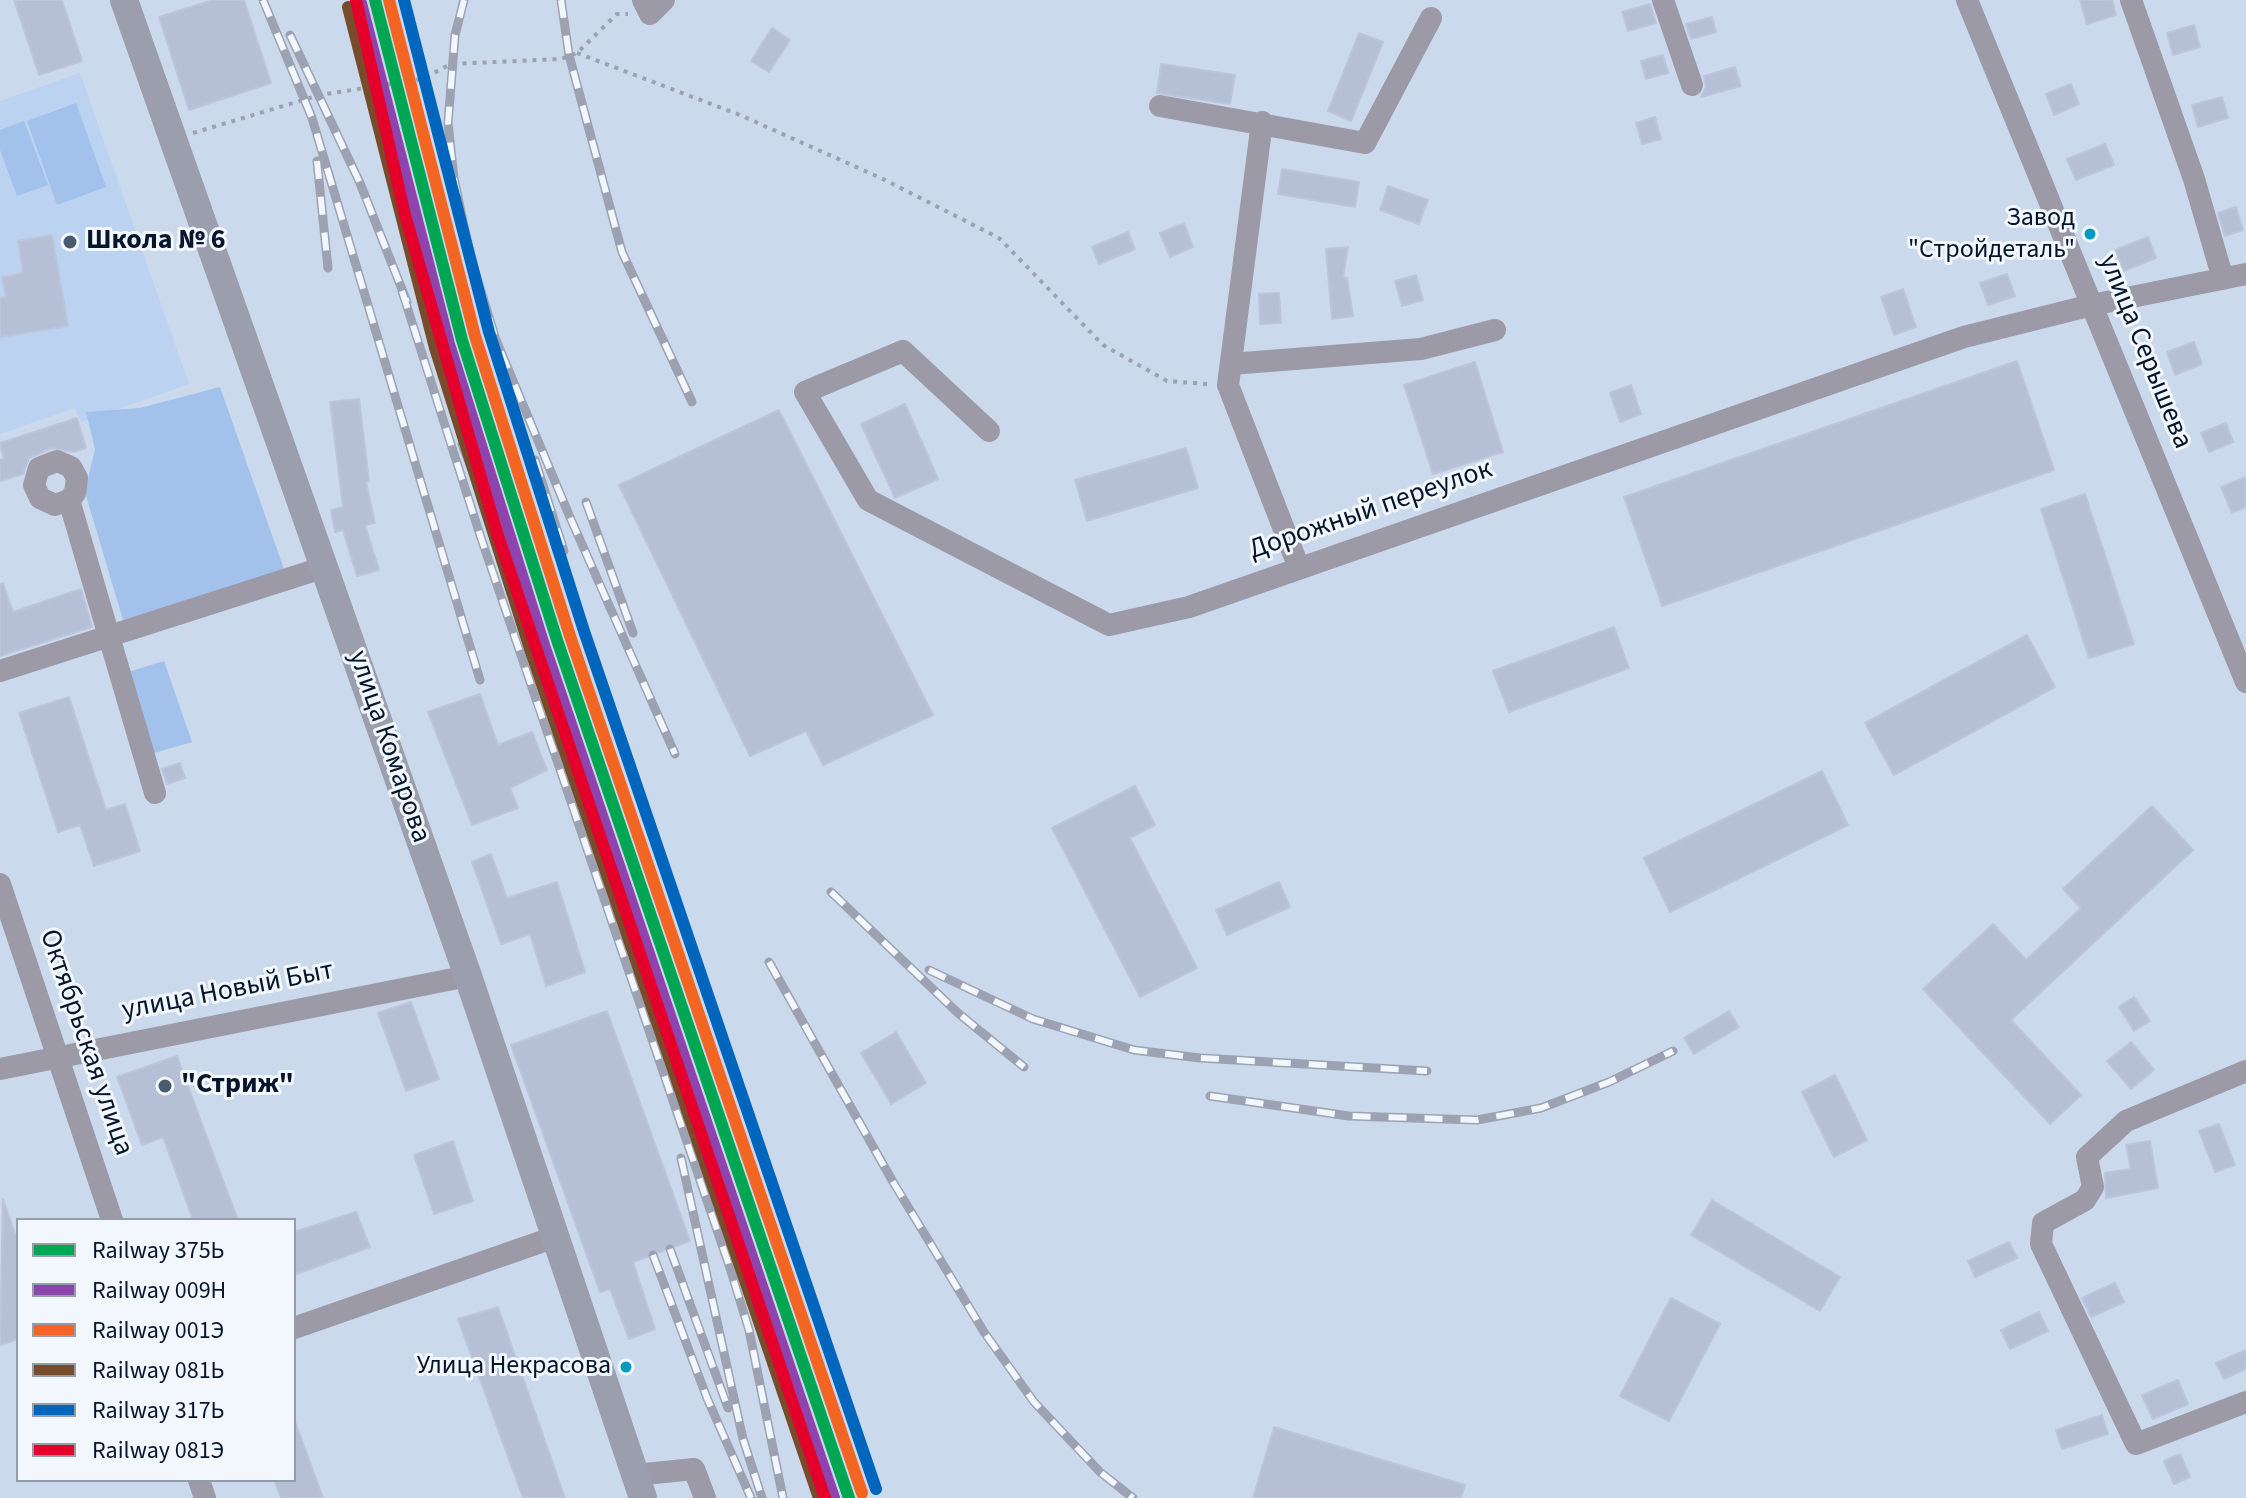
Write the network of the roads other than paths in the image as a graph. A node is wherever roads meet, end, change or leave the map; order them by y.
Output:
1 (124, 0) edge
2 (1663, 0) edge
3 (1967, 0) edge
4 (2131, 0) edge
5 (1431, 18) dead end
6 (1692, 85) dead end
7 (1160, 106) dead end
8 (1262, 122) junction
9 (2246, 274) edge
10 (2223, 279) junction
11 (2092, 305) junction
12 (1495, 330) dead end
13 (1230, 374) junction
14 (989, 431) dead end
15 (69, 500) dead end
16 (325, 567) junction
17 (1299, 568) junction
18 (107, 638) junction
19 (0, 671) edge
20 (2246, 682) edge
21 (155, 793) dead end
22 (0, 884) edge
23 (468, 976) junction
24 (58, 1056) junction
25 (0, 1069) edge
26 (2246, 1071) edge
27 (111, 1218) edge
28 (555, 1237) junction
29 (296, 1327) edge
30 (2246, 1402) edge
31 (639, 1486) edge
32 (705, 1498) edge

1 - 16 main road, улица Комарова
2 - 6 street
3 - 11 street, улица Серышева
4 - 10 street
5 - 8 street
7 - 8 street
8 - 13 street
9 - 10 street, Дорожный переулок
10 - 11 street, Дорожный переулок
11 - 17 street, Дорожный переулок
11 - 20 street, улица Серышева
12 - 13 street
13 - 17 street
14 - 17 street, Дорожный переулок
15 - 18 street
16 - 18 street
16 - 23 main road, улица Комарова
18 - 19 street
18 - 21 street
22 - 24 street, Октябрьская улица
23 - 24 street, улица Новый Быт
23 - 28 main road, улица Комарова
24 - 25 street, улица Новый Быт
24 - 27 street, Октябрьская улица
26 - 30 street
28 - 29 street
28 - 31 main road, улица Комарова
31 - 32 street

